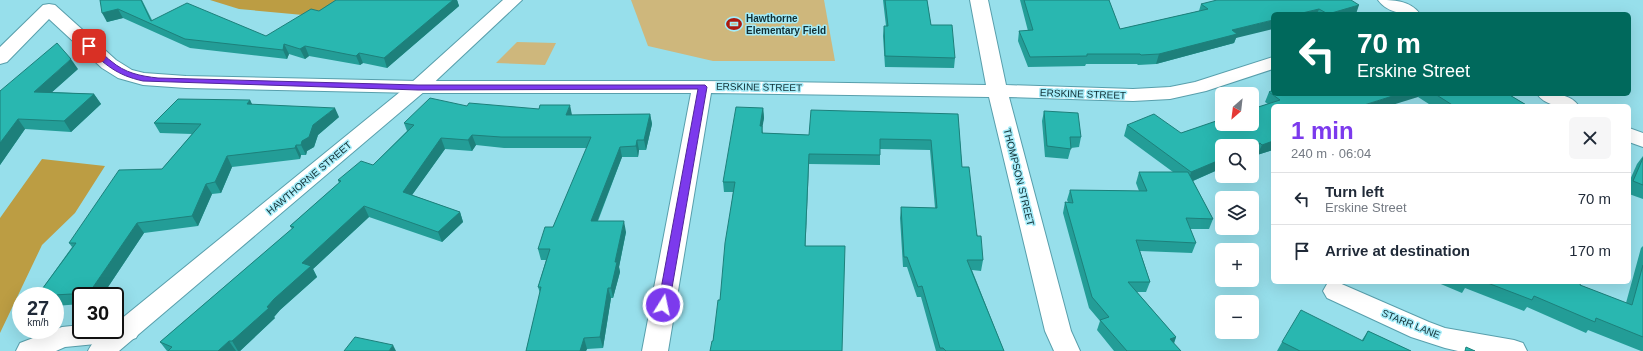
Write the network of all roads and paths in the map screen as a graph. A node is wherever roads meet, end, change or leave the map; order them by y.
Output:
1 (513, 0) edge
2 (979, 0) edge
3 (1387, 0) edge
4 (48, 5) edge
5 (1408, 12) edge
6 (0, 58) edge
7 (1271, 64) edge
8 (418, 87) junction
9 (702, 87) junction
10 (997, 91) junction
11 (1551, 96) edge
12 (1565, 104) edge
13 (1631, 136) edge
14 (1643, 140) edge
15 (1336, 291) dead end
16 (127, 331) junction
17 (29, 351) edge
18 (101, 351) edge
19 (655, 351) edge
20 (1067, 351) edge
21 (1514, 351) edge

1 - 8 street, HAWTHORNE STREET
2 - 10 street, THOMPSON STREET
3 - 5 street
4 - 6 street
4 - 8 street, ERSKINE STREET
7 - 10 street, ERSKINE STREET
8 - 9 street, ERSKINE STREET
8 - 16 street, HAWTHORNE STREET
9 - 10 street, ERSKINE STREET
9 - 19 street
10 - 20 street, THOMPSON STREET
11 - 12 street
13 - 14 street
15 - 21 street, STARR LANE
16 - 17 street
16 - 18 street, HAWTHORNE STREET

